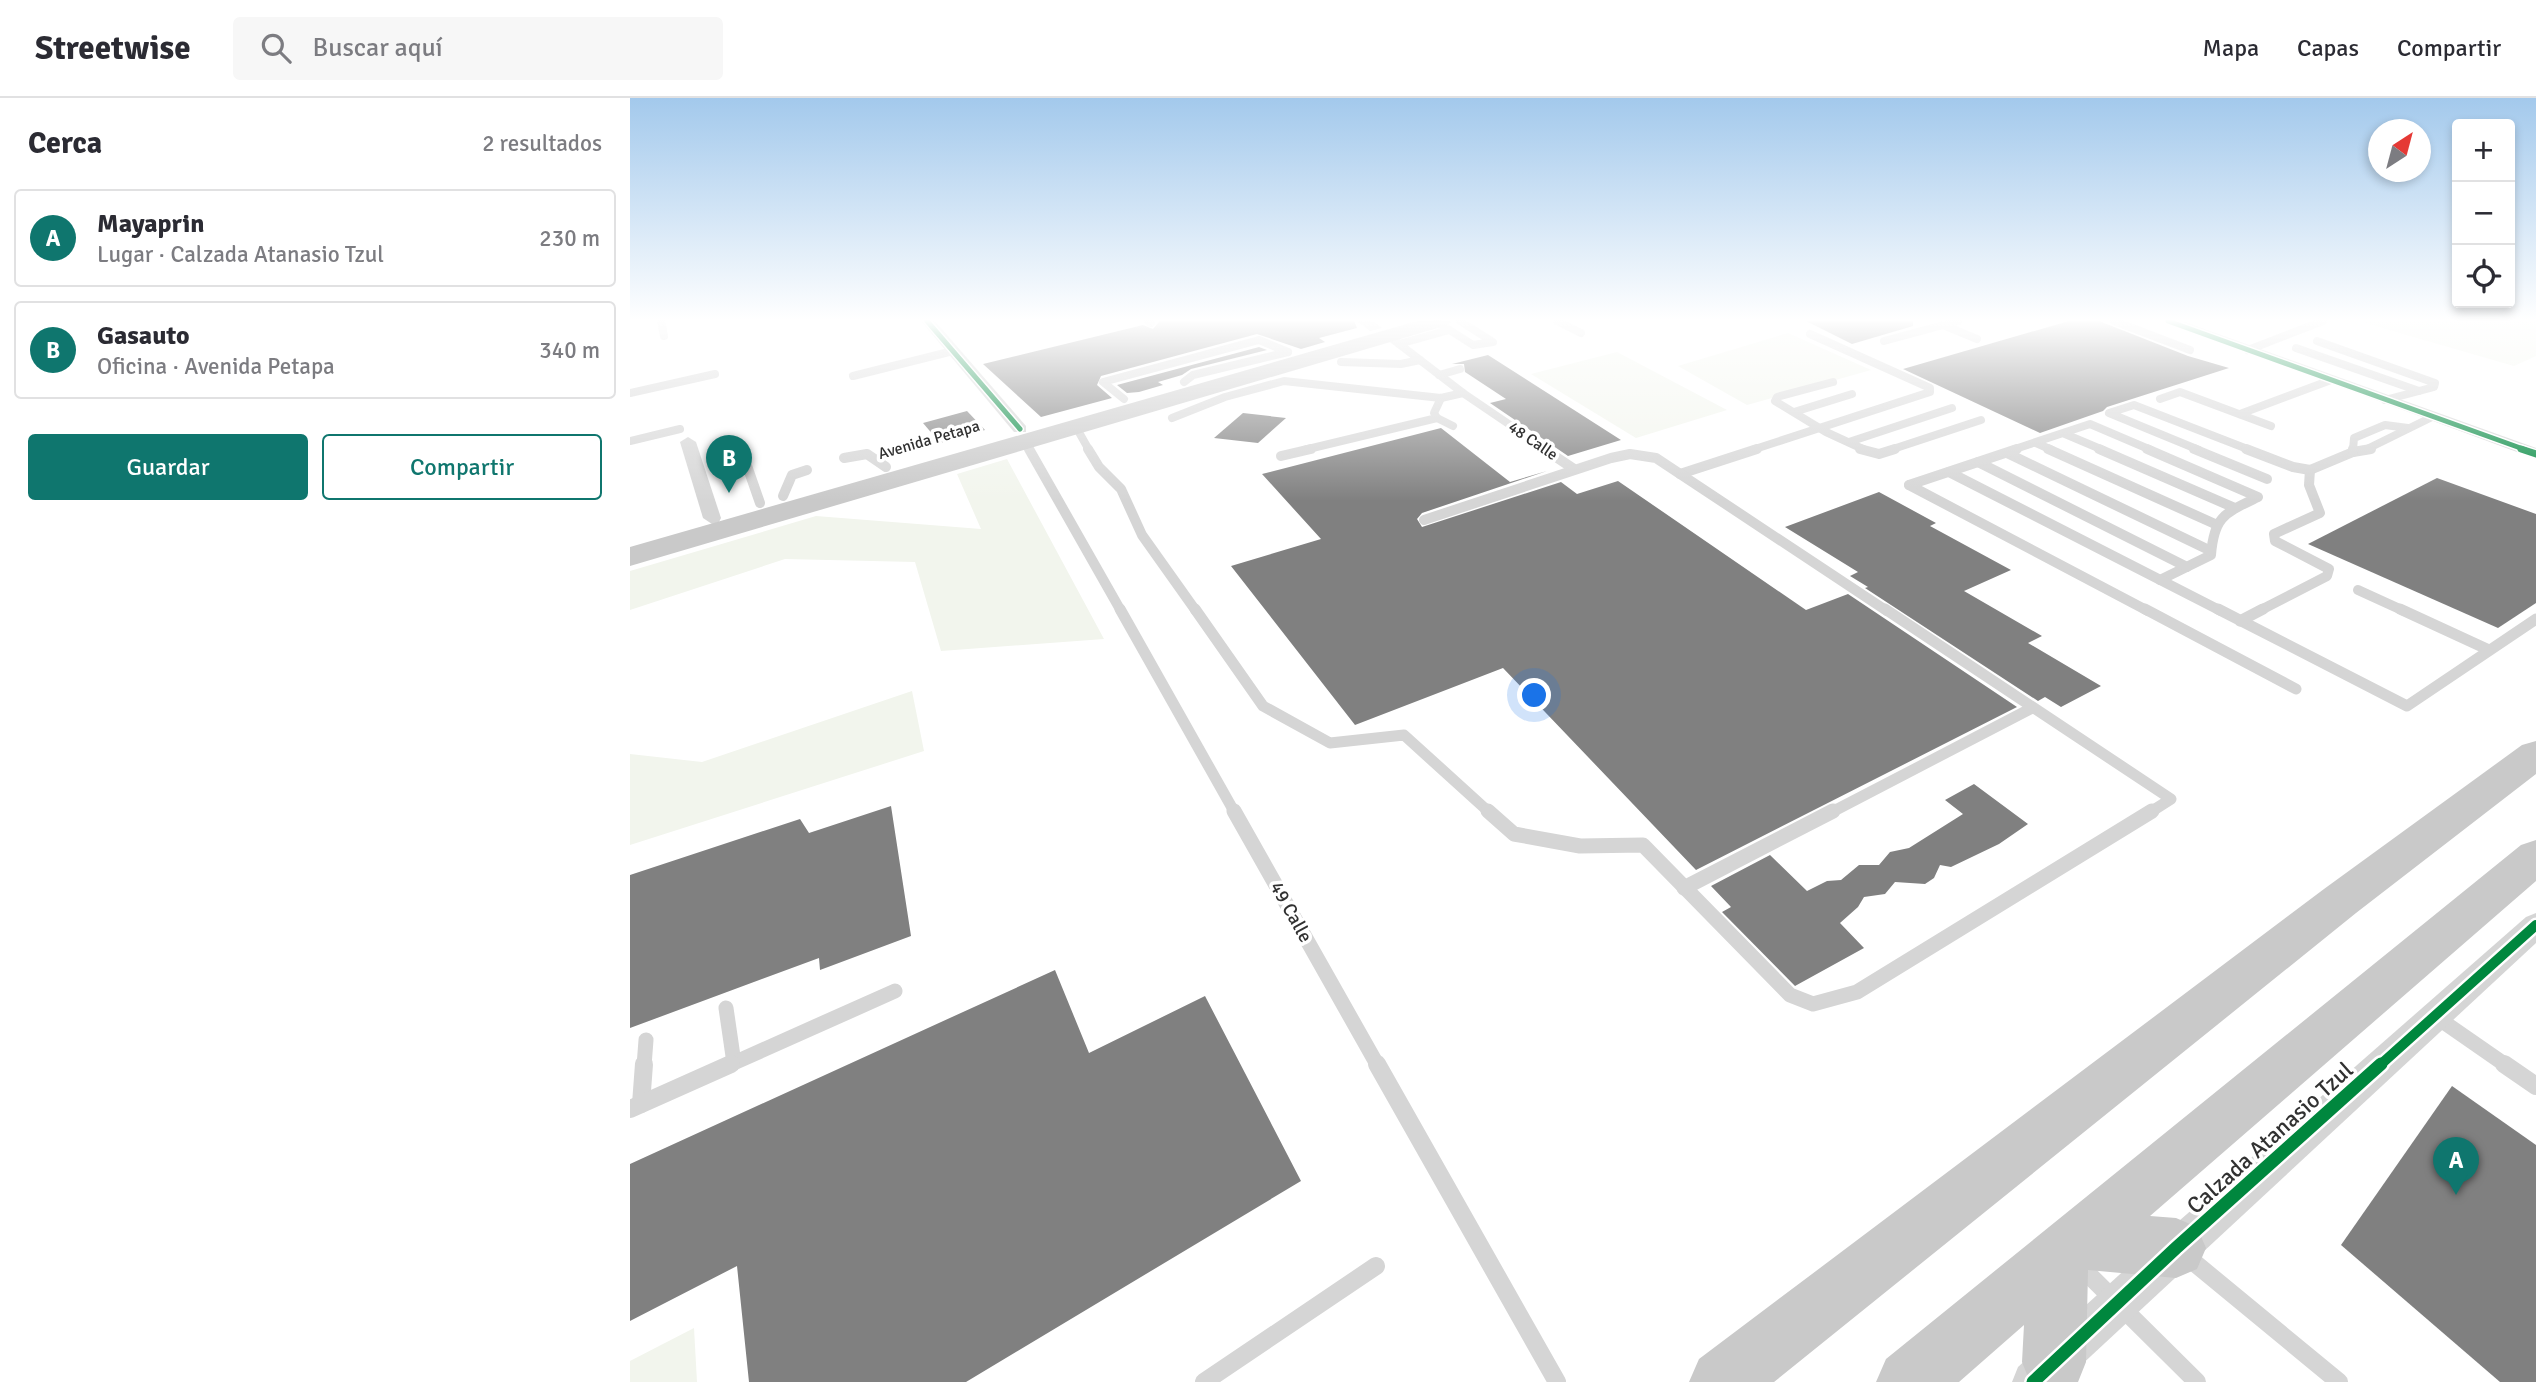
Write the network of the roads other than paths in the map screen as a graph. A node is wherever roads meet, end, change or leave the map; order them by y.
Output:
1 (684, 381) edge
2 (978, 381) edge
3 (1107, 381) edge
4 (1188, 381) edge
5 (1223, 381) edge
6 (1447, 381) edge
7 (1913, 381) edge
8 (2329, 381) edge
9 (2333, 381) edge
10 (2390, 381) edge
11 (2429, 381) edge
12 (1833, 382) dead end
13 (2419, 391) junction
14 (630, 393) edge
15 (1463, 393) junction
16 (1852, 394) dead end
17 (1441, 398) junction
18 (1124, 399) junction
19 (2160, 399) dead end
20 (2385, 400) junction
21 (1952, 408) dead end
22 (1794, 412) junction
23 (2109, 413) junction
24 (2240, 414) junction
25 (2432, 417) junction
26 (1172, 418) dead end
27 (1437, 418) junction
28 (1981, 420) dead end
29 (2090, 424) junction
30 (1453, 426) dead end
31 (2271, 426) dead end
32 (1076, 427) junction
33 (1819, 427) junction
34 (2408, 428) junction
35 (2065, 434) junction
36 (684, 435) joint
37 (1023, 435) junction
38 (630, 441) edge
39 (1849, 442) junction
40 (2036, 443) junction
41 (2353, 452) junction
42 (2007, 453) junction
43 (2536, 454) edge
44 (1281, 456) dead end
45 (844, 458) dead end
46 (746, 460) dead end
47 (1978, 462) junction
48 (886, 467) junction
49 (1574, 469) junction
50 (807, 470) dead end
51 (2310, 470) junction
52 (1949, 472) junction
53 (1680, 474) junction
54 (2267, 479) dead end
55 (771, 500) junction
56 (2235, 508) junction
57 (712, 518) junction
58 (1424, 520) dead end
59 (2215, 524) junction
60 (630, 543) edge
61 (2211, 551) junction
62 (630, 557) edge
63 (2187, 567) junction
64 (2160, 580) junction
65 (2358, 590) dead end
66 (2536, 619) edge
67 (2240, 621) junction
68 (2489, 650) junction
69 (2296, 690) dead end
70 (2032, 708) junction
71 (2536, 754) edge
72 (2536, 856) edge
73 (1684, 888) junction
74 (2536, 925) edge
75 (895, 991) dead end
76 (726, 1008) dead end
77 (2435, 1016) junction
78 (646, 1040) dead end
79 (734, 1063) junction
80 (2536, 1086) edge
81 (635, 1106) edge
82 (2176, 1248) junction
83 (2068, 1249) junction
84 (1376, 1266) dead end
85 (2115, 1304) junction
86 (2043, 1372) edge
87 (1204, 1382) edge
88 (1557, 1382) edge
89 (1722, 1382) edge
90 (1909, 1382) edge
91 (2197, 1382) edge
92 (2339, 1382) edge

1 - 14 lane
2 - 37 street, 49 Calle
3 - 18 lane
4 - 18 main road, Avenida Petapa
5 - 32 main road, Avenida Petapa
6 - 15 lane, 48 Calle
7 - 33 lane
8 - 24 lane
9 - 20 street
10 - 13 lane
11 - 13 lane
12 - 22 lane
13 - 20 lane
15 - 17 lane
15 - 49 lane, 48 Calle
16 - 22 lane
17 - 26 lane
17 - 27 lane
18 - 37 main road, Avenida Petapa
19 - 24 lane
20 - 25 street
21 - 39 lane
22 - 33 lane
23 - 29 lane
23 - 51 lane
23 - 54 lane
24 - 31 lane
25 - 34 lane
25 - 43 street
27 - 30 lane
27 - 44 lane
28 - 39 lane
29 - 35 lane
29 - 56 lane
32 - 37 main road, Avenida Petapa
32 - 73 lane
33 - 39 lane
33 - 53 lane
34 - 41 lane
34 - 41 lane
35 - 40 lane
35 - 56 lane
36 - 38 lane
36 - 57 street
37 - 48 main road, Avenida Petapa
37 - 62 main road, Avenida Petapa
37 - 88 lane, 49 Calle
40 - 42 lane
40 - 59 lane
41 - 51 lane
42 - 47 lane
42 - 61 lane
45 - 48 lane
46 - 55 lane
47 - 52 lane
47 - 63 lane
48 - 55 main road, Avenida Petapa
49 - 53 lane
49 - 58 lane
50 - 55 lane
51 - 67 lane
52 - 64 lane
52 - 69 lane
53 - 70 lane
55 - 57 main road, Avenida Petapa
56 - 59 lane
57 - 60 main road, Avenida Petapa
59 - 61 lane
61 - 63 lane
63 - 64 lane
64 - 67 lane
65 - 68 lane
66 - 68 lane
67 - 68 lane
70 - 73 lane
70 - 73 lane
71 - 89 main road
72 - 83 main road, Calzada Atanasio Tzul
74 - 77 street, Calzada Atanasio Tzul
75 - 79 lane
76 - 79 lane
77 - 80 lane
77 - 82 street, Calzada Atanasio Tzul
78 - 81 lane
79 - 81 lane
82 - 83 main road
82 - 85 street, Calzada Atanasio Tzul
82 - 92 lane
83 - 85 lane
83 - 86 main road
83 - 90 main road, Calzada Atanasio Tzul
84 - 87 lane
85 - 86 street, Calzada Atanasio Tzul
85 - 91 lane

